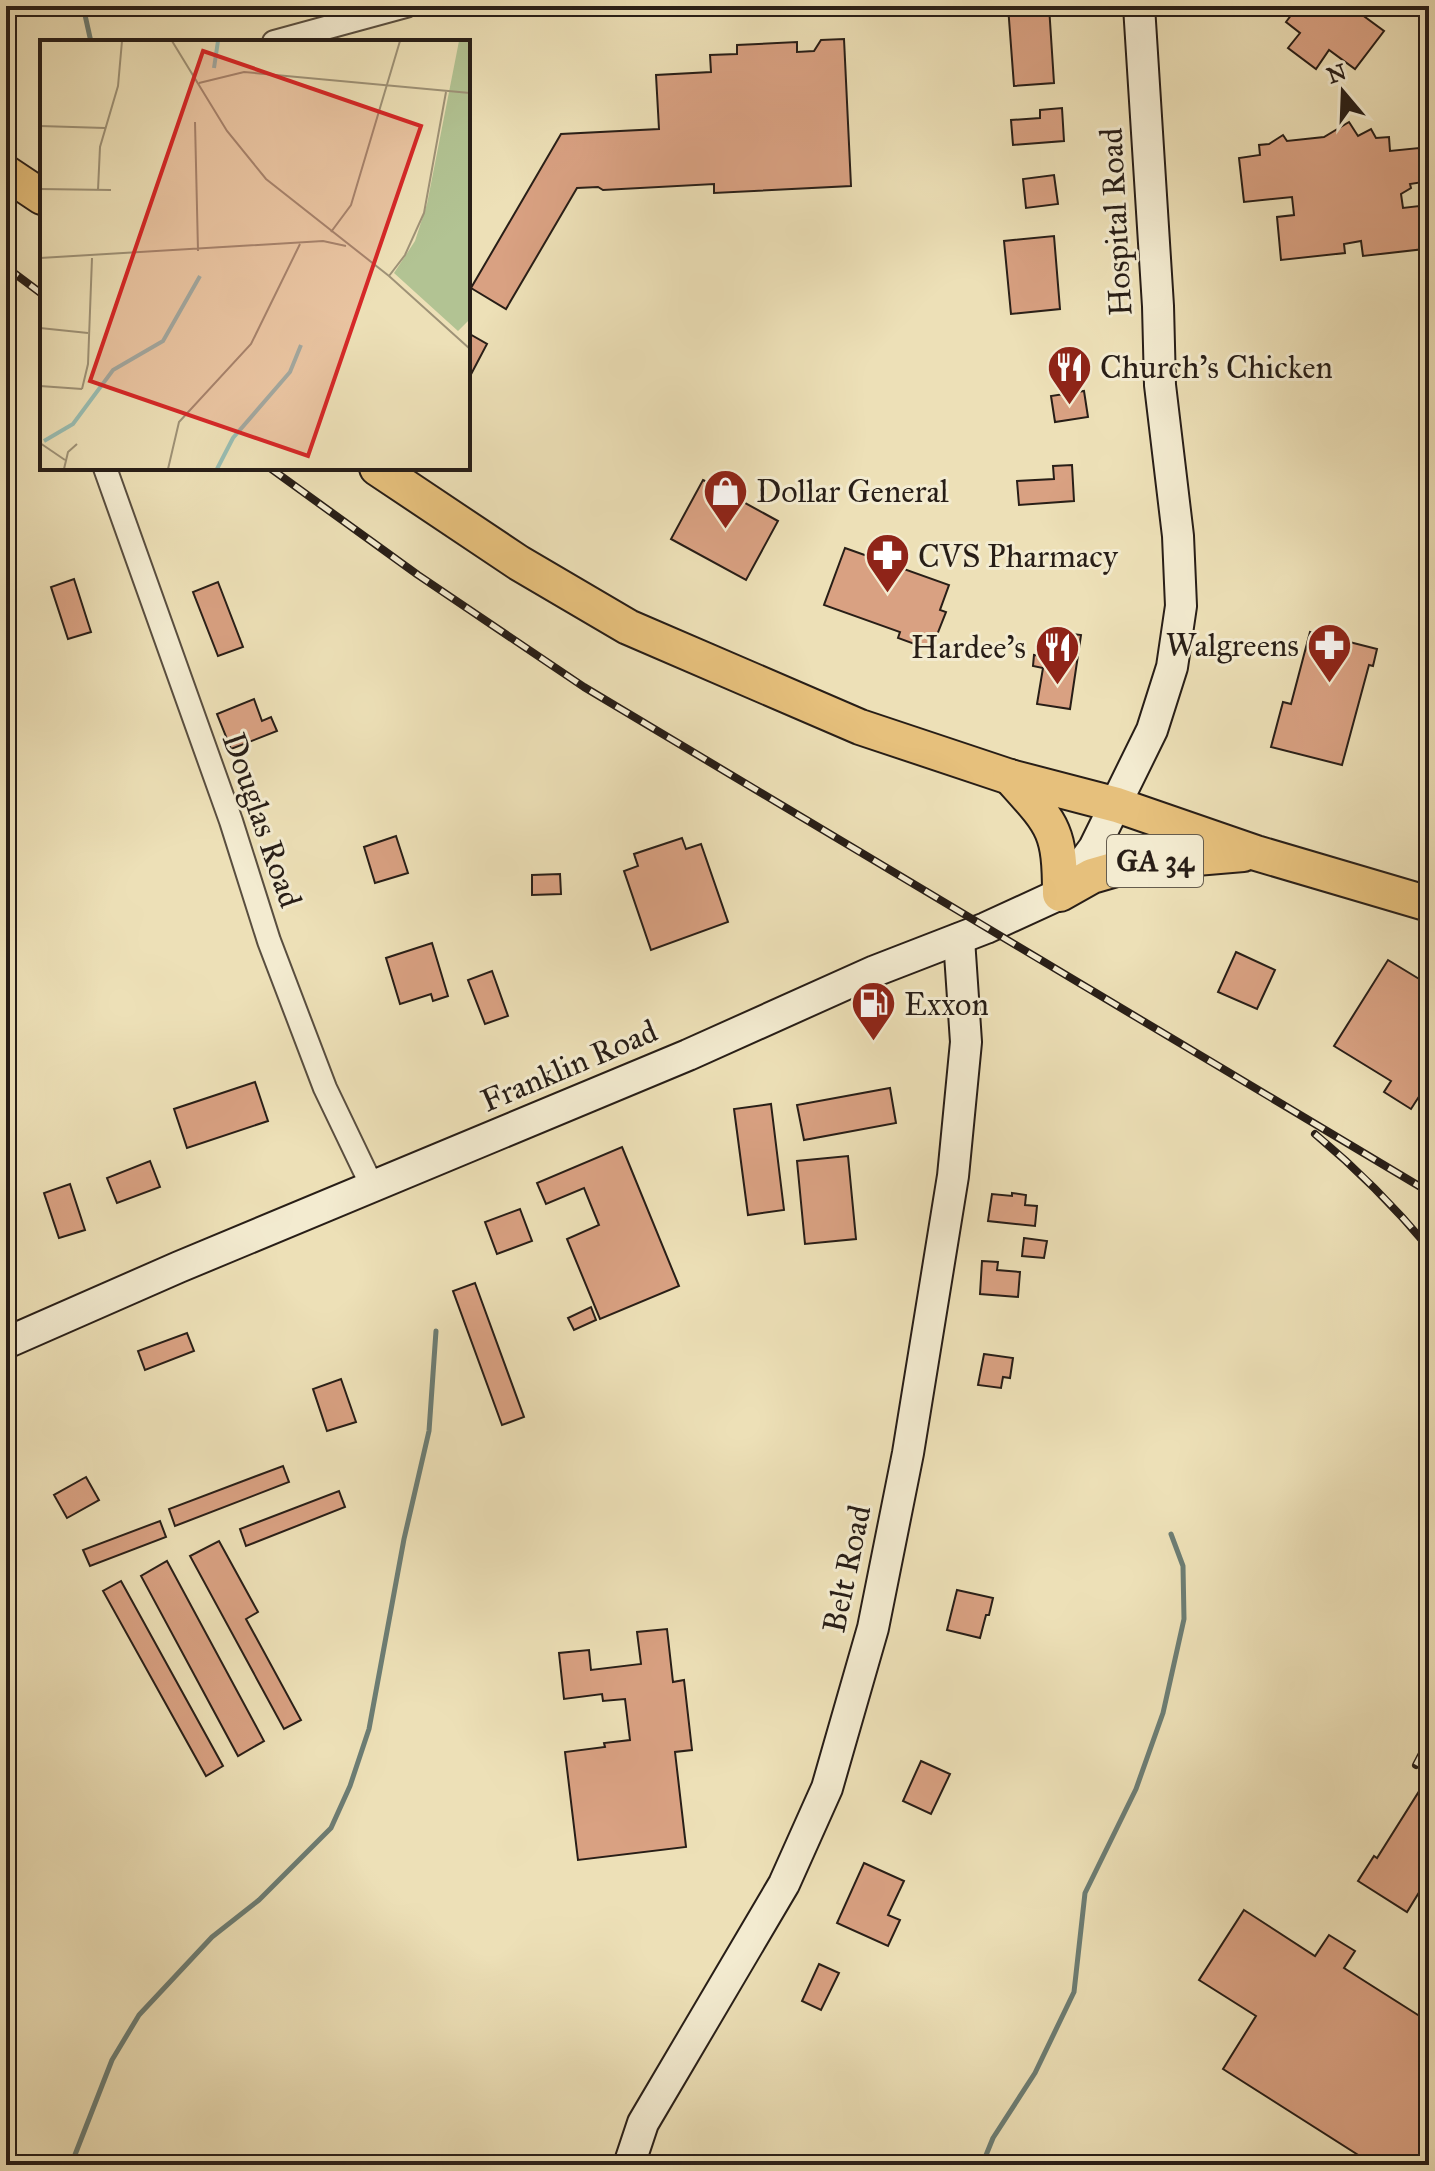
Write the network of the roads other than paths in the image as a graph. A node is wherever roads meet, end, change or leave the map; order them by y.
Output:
1 (406, 6) edge
2 (1139, 6) edge
3 (281, 40) edge
4 (6, 173) edge
5 (40, 194) edge
6 (106, 470) edge
7 (380, 470) edge
8 (1010, 777) junction
9 (1117, 805) junction
10 (1256, 853) junction
11 (1060, 894) junction
12 (1429, 904) edge
13 (959, 939) junction
14 (372, 1186) junction
15 (6, 1343) edge
16 (629, 2165) edge

1 - 3 street
2 - 9 street, Hospital Road
4 - 5 main road
6 - 14 street, Douglas Road
7 - 8 main road
8 - 9 main road
8 - 11 main road
9 - 10 main road
9 - 11 street, Franklin Road / GA 34
10 - 11 main road, GA 34
10 - 12 main road
11 - 13 street, Franklin Road / GA 34
13 - 14 street, Franklin Road / GA 34
13 - 16 street, Belt Road
14 - 15 street, Franklin Road / GA 34

